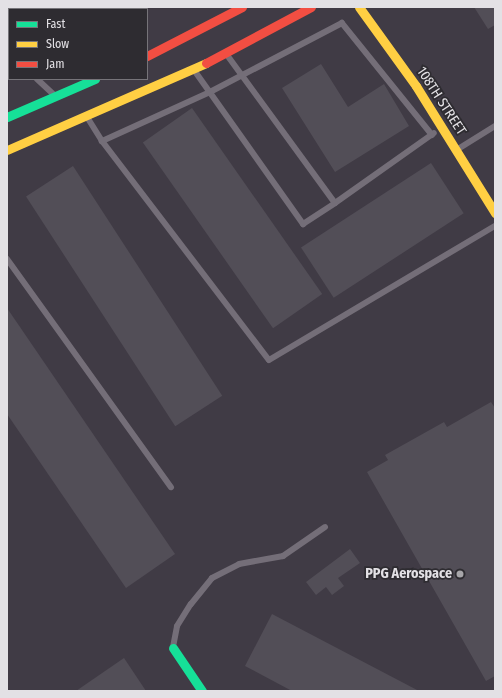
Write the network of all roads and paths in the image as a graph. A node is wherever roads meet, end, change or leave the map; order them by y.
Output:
1 (242, 7) edge
2 (311, 7) edge
3 (359, 7) edge
4 (226, 54) junction
5 (148, 55) edge
6 (194, 69) junction
7 (242, 75) junction
8 (38, 80) edge
9 (97, 81) edge
10 (210, 92) junction
11 (55, 96) junction
12 (86, 115) junction
13 (7, 117) edge
14 (495, 126) edge
15 (442, 128) junction
16 (432, 135) junction
17 (102, 141) junction
18 (7, 150) edge
19 (457, 150) junction
20 (335, 203) junction
21 (495, 213) edge
22 (495, 226) edge
23 (7, 259) edge
24 (171, 487) dead end
25 (325, 527) dead end
26 (173, 648) joint
27 (202, 691) edge

1 - 5 street
2 - 4 street
3 - 15 street, 108TH STREET
4 - 6 street
4 - 7 lane
6 - 10 lane
6 - 12 street
7 - 10 lane
7 - 16 lane
7 - 20 lane
8 - 11 lane
9 - 11 street
10 - 17 lane
10 - 20 lane
11 - 13 street
12 - 17 lane
12 - 18 street
14 - 19 lane
15 - 16 lane
15 - 19 street, 108TH STREET
16 - 20 lane
17 - 22 lane
19 - 21 street, 108TH STREET
23 - 24 lane
25 - 26 lane
26 - 27 street

